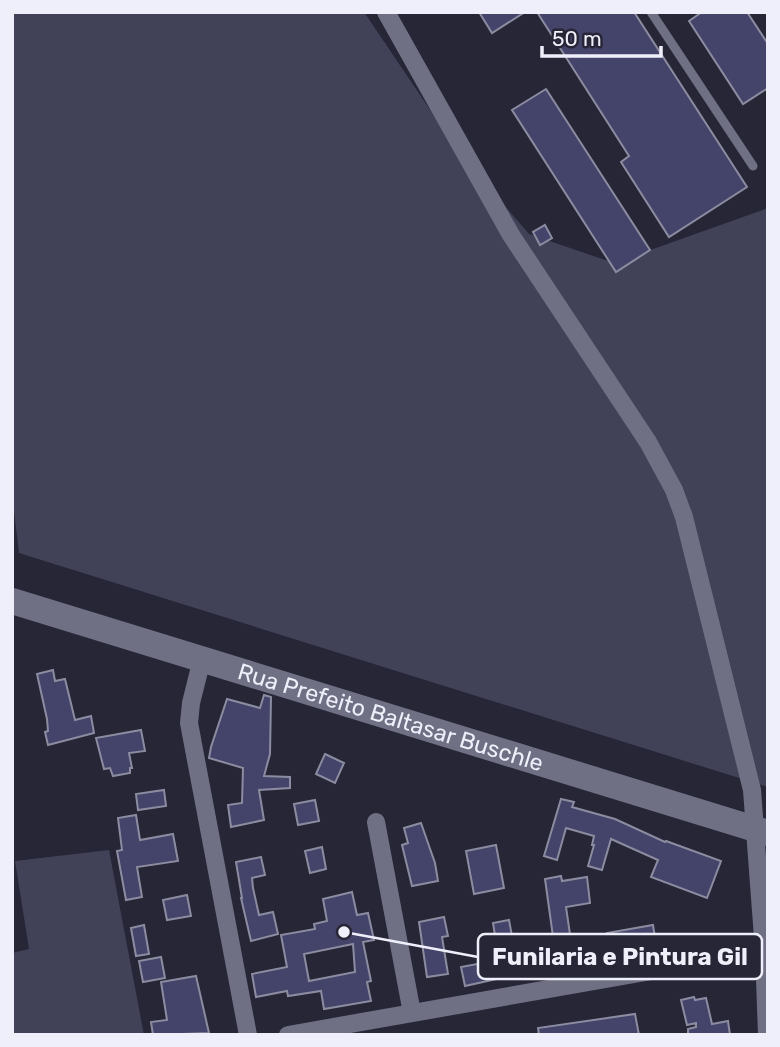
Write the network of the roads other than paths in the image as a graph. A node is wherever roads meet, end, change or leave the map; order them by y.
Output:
1 (386, 12) edge
2 (651, 12) edge
3 (753, 166) dead end
4 (12, 601) edge
5 (202, 659) junction
6 (376, 822) dead end
7 (762, 831) edge
8 (764, 951) junction
9 (412, 1013) junction
10 (767, 1018) edge
11 (248, 1035) edge
12 (288, 1035) edge
13 (767, 1035) edge

1 - 7 street
2 - 3 lane
4 - 5 main road, Rua Prefeito Baltasar Buschle
5 - 7 main road, Rua Prefeito Baltasar Buschle
5 - 11 street
6 - 9 street
7 - 8 street
8 - 9 street
8 - 10 street
9 - 12 street
10 - 13 street

